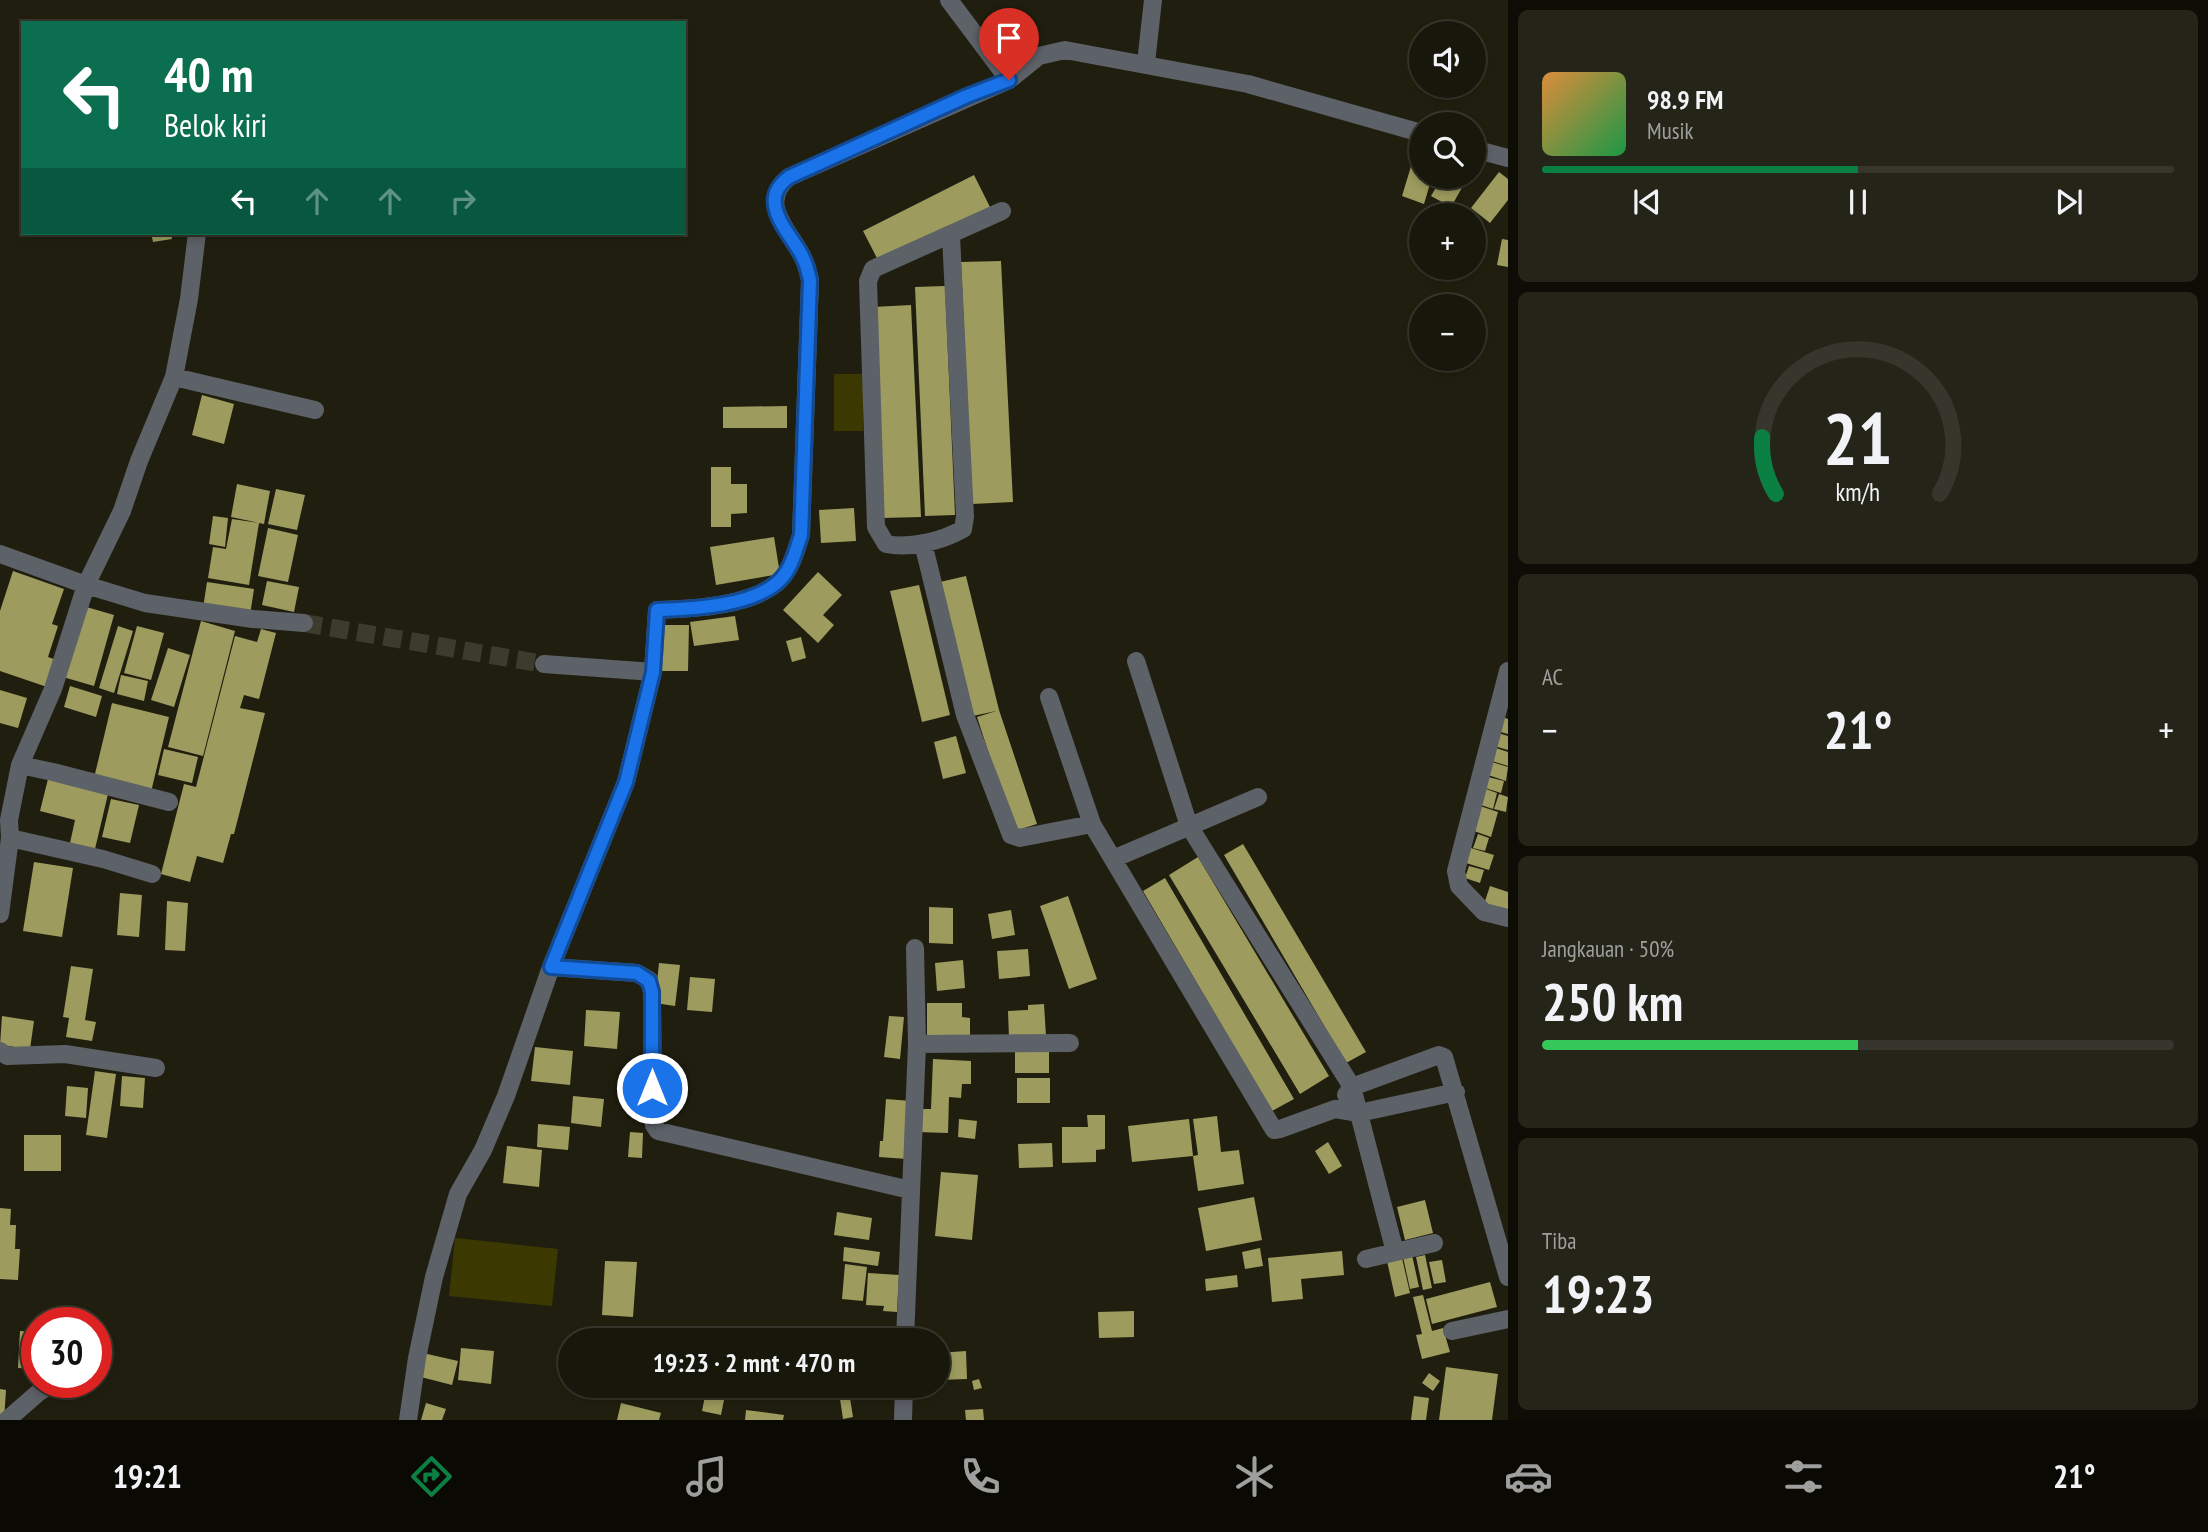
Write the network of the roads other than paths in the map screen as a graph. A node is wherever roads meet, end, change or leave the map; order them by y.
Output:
1 (949, 0) edge
2 (1153, 0) edge
3 (1146, 63) junction
4 (1009, 80) junction
5 (1409, 131) edge
6 (1486, 152) edge
7 (1508, 158) edge
8 (1002, 211) dead end
9 (197, 235) edge
10 (951, 236) junction
11 (174, 377) junction
12 (314, 410) dead end
13 (923, 543) junction
14 (0, 554) edge
15 (86, 585) junction
16 (304, 623) tunnel mouth
17 (1136, 662) dead end
18 (544, 664) tunnel mouth
19 (1508, 671) edge
20 (653, 672) junction
21 (1049, 697) dead end
22 (20, 765) junction
23 (1258, 797) dead end
24 (169, 802) dead end
25 (1092, 824) junction
26 (1189, 826) junction
27 (10, 838) junction
28 (1113, 859) junction
29 (152, 874) dead end
30 (0, 914) edge
31 (1508, 918) edge
32 (915, 948) dead end
33 (551, 967) junction
34 (1070, 1043) dead end
35 (916, 1044) junction
36 (0, 1051) edge
37 (156, 1068) dead end
38 (1352, 1087) junction
39 (1456, 1092) junction
40 (1335, 1109) junction
41 (1359, 1113) junction
42 (910, 1189) junction
43 (1434, 1243) dead end
44 (1395, 1252) junction
45 (1366, 1259) dead end
46 (1508, 1277) edge
47 (1508, 1319) edge
48 (905, 1328) edge
49 (1452, 1331) dead end
50 (31, 1398) edge
51 (904, 1398) edge
52 (7, 1420) edge
53 (408, 1420) edge
54 (903, 1420) edge

1 - 4 street
2 - 3 street
3 - 4 street
3 - 5 street
4 - 20 street
6 - 7 street
8 - 10 street
9 - 11 street
10 - 13 street
10 - 13 street
11 - 12 street
11 - 15 street
13 - 25 street
14 - 15 street
15 - 16 street
15 - 22 street
17 - 26 street
18 - 20 street
19 - 31 street
20 - 33 street
21 - 25 street
22 - 24 street
22 - 27 street
23 - 26 street
25 - 28 street
26 - 28 street
26 - 38 street
27 - 29 street
27 - 30 street
28 - 40 street
32 - 35 street
33 - 42 street
33 - 53 street
34 - 35 street
35 - 42 street
36 - 37 street
38 - 39 street
38 - 40 street
38 - 41 street
39 - 41 street
39 - 46 street
40 - 41 street
41 - 44 street
42 - 48 street
43 - 44 street
44 - 45 street
47 - 49 street
50 - 52 street
51 - 54 street

